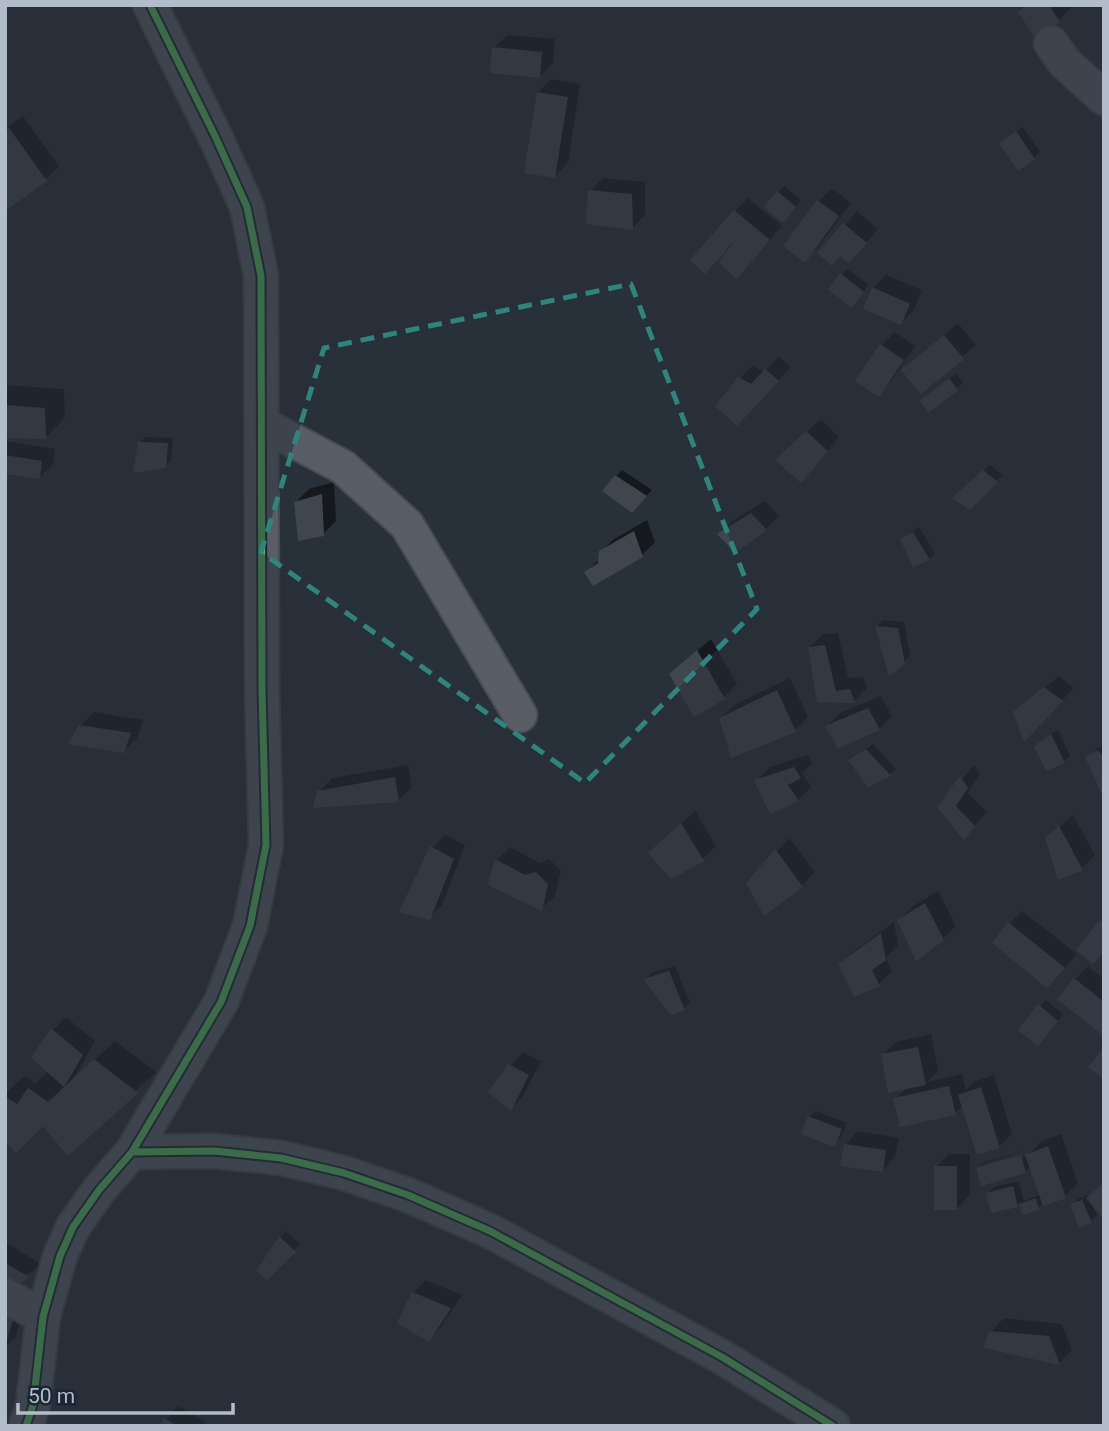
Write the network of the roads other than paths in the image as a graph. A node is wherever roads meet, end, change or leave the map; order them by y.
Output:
1 (150, 5) edge
2 (1051, 43) dead end
3 (1099, 89) edge
4 (262, 424) junction
5 (520, 715) dead end
6 (132, 1152) junction
7 (5, 1295) edge
8 (43, 1317) junction
9 (26, 1426) edge
10 (833, 1426) edge

1 - 4 street
2 - 3 street
4 - 5 street
4 - 6 street
6 - 8 street
6 - 10 street
7 - 8 street
8 - 9 street

